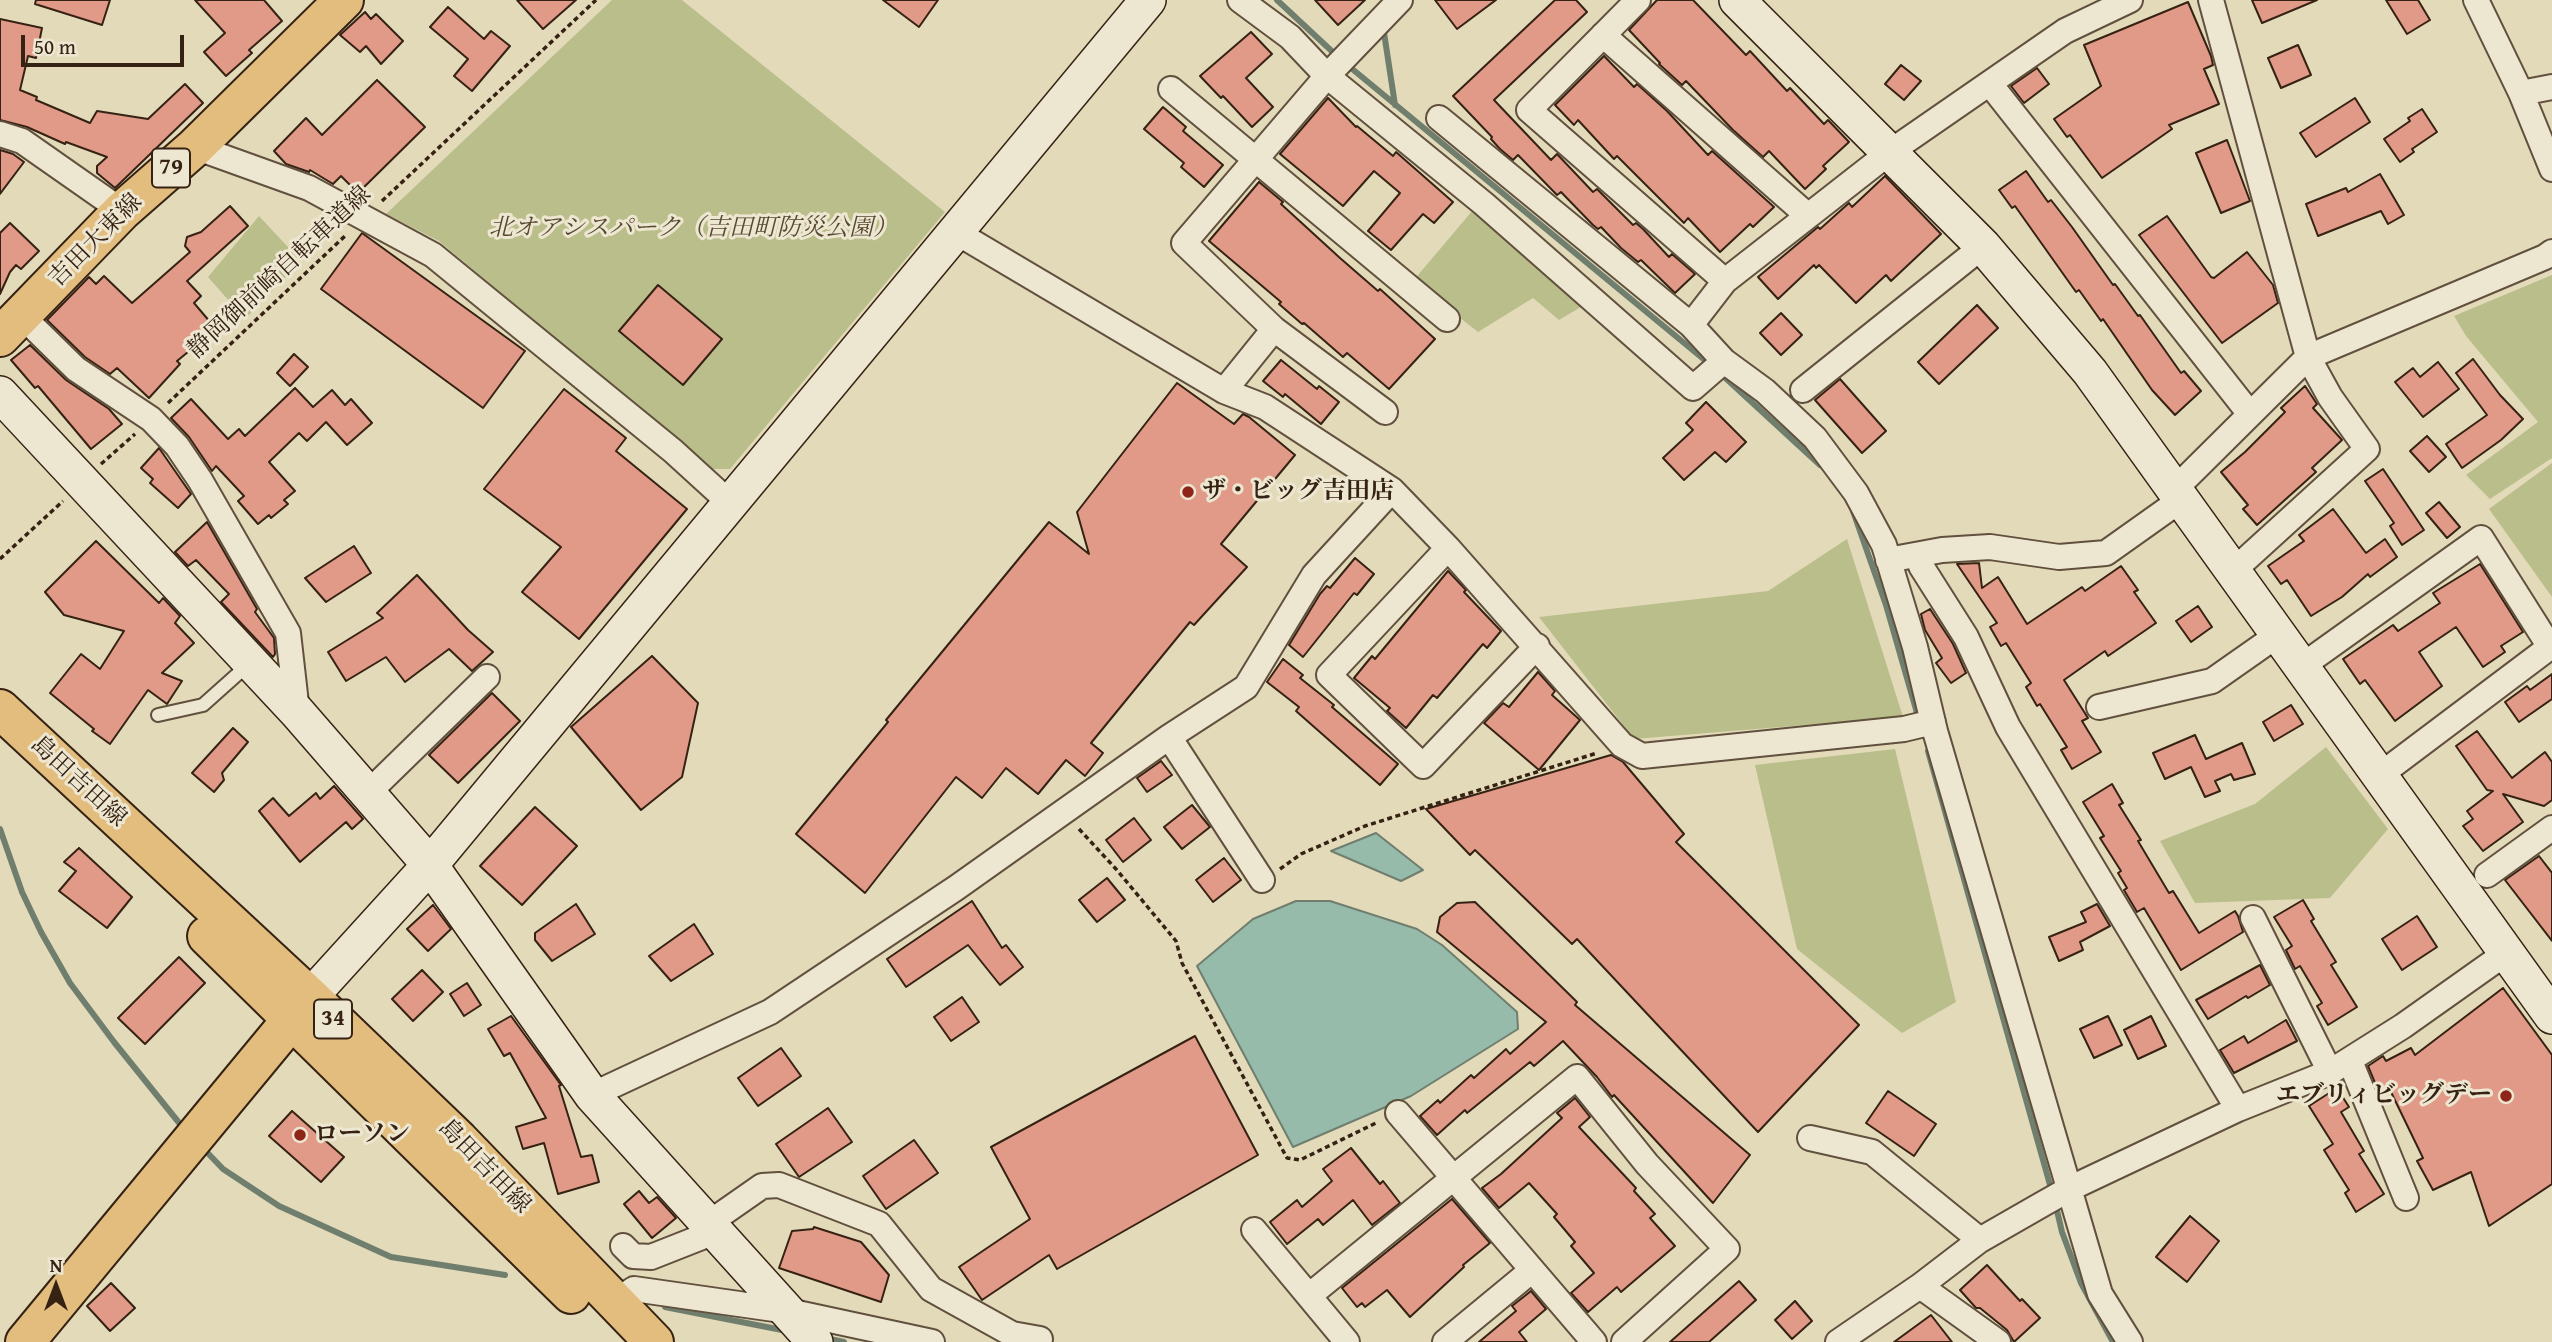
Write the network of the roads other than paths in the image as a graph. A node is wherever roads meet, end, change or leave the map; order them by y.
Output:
1 (344, 0) edge
2 (1147, 0) edge
3 (1240, 0) edge
4 (1638, 0) edge
5 (1737, 0) edge
6 (2130, 0) edge
7 (2211, 0) edge
8 (2476, 0) edge
9 (1390, 10) edge
10 (1603, 35) junction
11 (1330, 73) junction
12 (1990, 84) junction
13 (2552, 87) edge
14 (1171, 89) dead end
15 (2521, 93) junction
16 (1439, 118) dead end
17 (0, 134) edge
18 (195, 147) junction
19 (1891, 152) junction
20 (1255, 160) junction
21 (2552, 169) edge
22 (122, 211) junction
23 (1807, 215) junction
24 (954, 231) junction
25 (1983, 246) junction
26 (2552, 252) edge
27 (1725, 281) junction
28 (1447, 319) dead end
29 (1691, 325) junction
30 (11, 326) edge
31 (1274, 329) junction
32 (2308, 357) junction
33 (1724, 361) junction
34 (1802, 390) dead end
35 (1224, 391) junction
36 (0, 394) edge
37 (1385, 412) dead end
38 (2250, 414) junction
39 (1392, 490) junction
40 (2178, 494) junction
41 (730, 503) junction
42 (1448, 548) junction
43 (1888, 560) junction
44 (1921, 566) dead end
45 (2233, 571) junction
46 (2279, 634) junction
47 (1537, 646) junction
48 (251, 663) junction
49 (2302, 666) junction
50 (487, 677) dead end
51 (2099, 707) dead end
52 (0, 709) edge
53 (297, 712) junction
54 (158, 715) dead end
55 (1922, 724) junction
56 (1169, 737) junction
57 (0, 740) edge
58 (2380, 775) junction
59 (368, 793) junction
60 (2549, 837) edge
61 (430, 864) junction
62 (2487, 875) dead end
63 (1262, 880) road end
64 (2253, 918) dead end
65 (2506, 953) junction
66 (300, 1009) junction
67 (2552, 1016) edge
68 (2340, 1066) junction
69 (593, 1095) junction
70 (2238, 1110) junction
71 (1398, 1113) road end
72 (1810, 1138) dead end
73 (1452, 1177) junction
74 (2069, 1189) junction
75 (2406, 1198) dead end
76 (713, 1227) junction
77 (1254, 1230) dead end
78 (1980, 1240) junction
79 (623, 1247) dead end
80 (1531, 1271) junction
81 (1920, 1286) junction
82 (1310, 1295) junction
83 (615, 1302) junction
84 (801, 1325) edge
85 (1040, 1339) dead end
86 (25, 1342) edge
87 (620, 1342) edge
88 (654, 1342) edge
89 (932, 1342) edge
90 (1347, 1342) edge
91 (1445, 1342) edge
92 (1594, 1342) edge
93 (1624, 1342) edge
94 (1838, 1342) edge
95 (1998, 1342) edge
96 (2130, 1342) edge

1 - 18 main road, 吉田大東線 / 79
2 - 24 street
3 - 11 street
4 - 10 street
5 - 19 street
6 - 12 street
7 - 32 street
8 - 15 street
9 - 11 street
10 - 23 street
10 - 27 street
11 - 20 street
11 - 33 street
12 - 19 street
12 - 38 street
13 - 15 street
14 - 20 street
15 - 21 street
16 - 29 street
17 - 22 street
18 - 22 main road, 吉田大東線 / 79
18 - 41 street
19 - 23 street
19 - 25 street
20 - 28 street
20 - 31 street
22 - 30 main road, 吉田大東線 / 79
23 - 27 street
24 - 35 street
24 - 41 street
25 - 34 street
25 - 40 street
26 - 32 street
27 - 29 street
29 - 33 street
30 - 53 street
31 - 35 street
31 - 37 street
32 - 38 street
32 - 45 street
33 - 43 street
35 - 39 street
36 - 48 street
38 - 40 street
39 - 42 street
39 - 56 street
40 - 43 street
40 - 45 street
41 - 61 street
42 - 47 street
42 - 47 street
43 - 55 street
44 - 70 street
45 - 46 street
46 - 49 street
46 - 51 street
47 - 55 street
48 - 53 street
48 - 54 lane
49 - 58 street
49 - 58 street
50 - 59 street
52 - 66 main road, 島田吉田線 / 34
53 - 59 street
55 - 74 street
56 - 63 street
56 - 69 street
57 - 66 main road, 島田吉田線 / 34
58 - 65 street
59 - 61 street
60 - 62 street
61 - 66 street
61 - 69 street
64 - 68 street
65 - 67 street
65 - 68 street
66 - 83 main road, 島田吉田線 / 34
66 - 86 main road, 34
66 - 87 main road, 島田吉田線 / 34
68 - 70 street
68 - 75 street
69 - 76 street
70 - 74 street
71 - 73 street
72 - 78 street
73 - 80 street
73 - 82 street
73 - 93 street
74 - 78 street
74 - 96 street
76 - 79 street
76 - 84 street
76 - 85 street
77 - 82 street
78 - 81 street
80 - 91 street
80 - 92 street
81 - 94 street
81 - 95 street
82 - 90 street
83 - 84 street
83 - 88 main road, 島田吉田線 / 34
84 - 89 street

